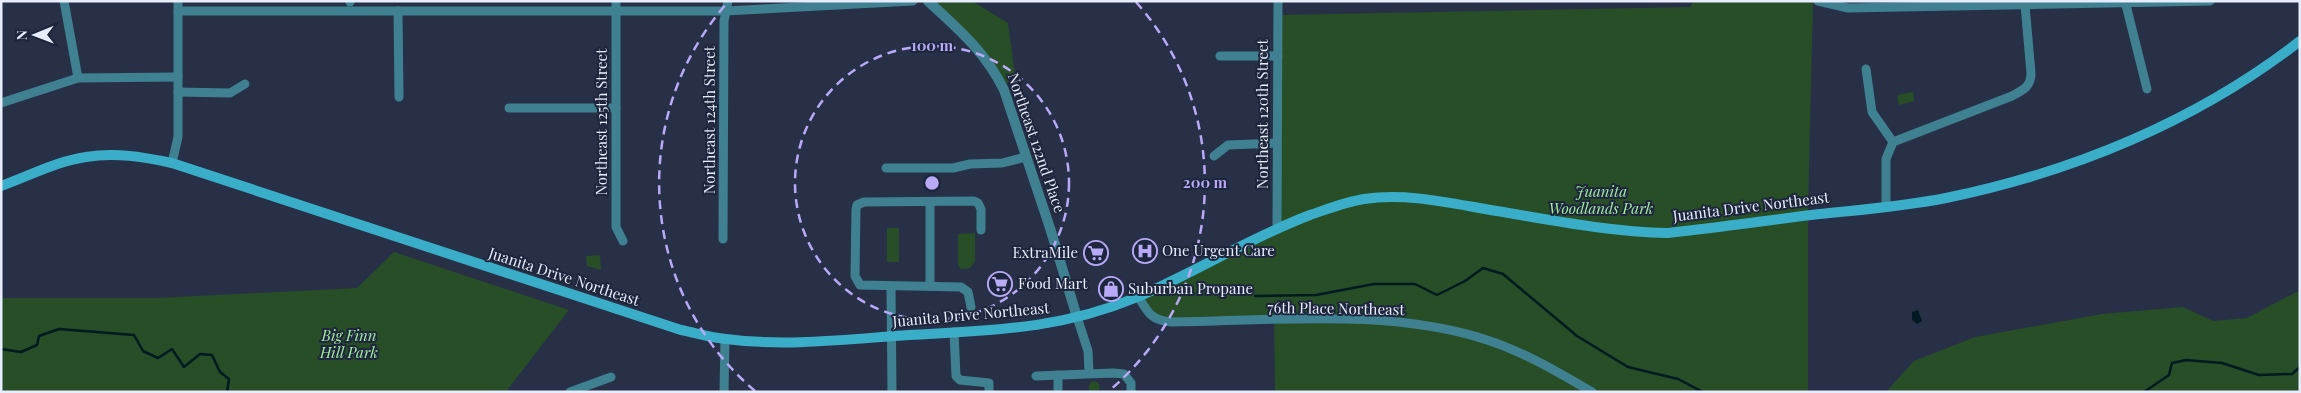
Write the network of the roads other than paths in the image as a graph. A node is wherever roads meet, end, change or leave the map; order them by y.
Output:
1 (64, 1) edge
2 (728, 1) edge
3 (913, 1) edge
4 (928, 1) edge
5 (1278, 1) edge
6 (1818, 1) edge
7 (2210, 1) edge
8 (2124, 2) edge
9 (1891, 4) edge
10 (2025, 5) junction
11 (178, 6) edge
12 (452, 6) edge
13 (616, 6) edge
14 (725, 11) junction
15 (398, 12) junction
16 (2300, 41) edge
17 (1220, 56) dead end
18 (1278, 56) junction
19 (1866, 69) dead end
20 (178, 76) junction
21 (78, 78) junction
22 (246, 84) dead end
23 (2146, 89) dead end
24 (178, 92) junction
25 (400, 96) dead end
26 (1, 103) edge
27 (509, 108) dead end
28 (616, 108) junction
29 (1893, 142) junction
30 (1276, 143) junction
31 (1214, 156) dead end
32 (1026, 157) junction
33 (172, 163) junction
34 (886, 168) dead end
35 (1, 186) edge
36 (930, 202) junction
37 (1886, 207) junction
38 (1277, 228) junction
39 (981, 230) dead end
40 (723, 239) dead end
41 (624, 241) dead end
42 (891, 286) junction
43 (930, 286) junction
44 (1138, 296) junction
45 (971, 307) dead end
46 (1076, 317) junction
47 (954, 332) junction
48 (892, 336) junction
49 (725, 339) junction
50 (1089, 373) junction
51 (1058, 375) junction
52 (1036, 376) dead end
53 (611, 377) dead end
54 (570, 392) edge
55 (724, 392) edge
56 (892, 392) edge
57 (989, 392) edge
58 (1058, 392) edge
59 (1131, 392) edge
60 (1592, 392) edge

1 - 21 street
2 - 14 street, Northeast 124th Street
3 - 14 street
4 - 32 street, Northeast 122nd Place
5 - 18 street, Northeast 120th Street
6 - 9 street
7 - 8 street
8 - 10 street
8 - 23 street
9 - 10 street
10 - 29 street
11 - 15 street
11 - 20 street
12 - 13 street
12 - 15 street
13 - 14 street
13 - 28 street, Northeast 125th Street
14 - 40 street, Northeast 124th Street
15 - 25 street
16 - 37 main road, Juanita Drive Northeast
17 - 18 street
18 - 30 street, Northeast 120th Street
19 - 29 street
20 - 21 street
20 - 24 street
21 - 26 street
22 - 24 street
24 - 33 street
27 - 28 street
28 - 41 street, Northeast 125th Street
29 - 37 street
30 - 31 street
30 - 38 street, Northeast 120th Street
32 - 34 street
32 - 46 street, Northeast 122nd Place
33 - 35 main road, Juanita Drive Northeast
33 - 49 main road, Juanita Drive Northeast
36 - 39 street
36 - 42 street
36 - 43 street
37 - 38 main road, Juanita Drive Northeast
38 - 44 main road, Juanita Drive Northeast
42 - 43 street
42 - 48 street
43 - 45 street
44 - 46 main road, Juanita Drive Northeast
44 - 60 street, 76th Place Northeast
46 - 47 main road, Juanita Drive Northeast
46 - 50 street
47 - 48 main road, Juanita Drive Northeast
47 - 57 street
48 - 49 main road, Juanita Drive Northeast
48 - 56 street
49 - 55 street
50 - 51 street
50 - 59 street
51 - 52 street
51 - 58 street
53 - 54 street

